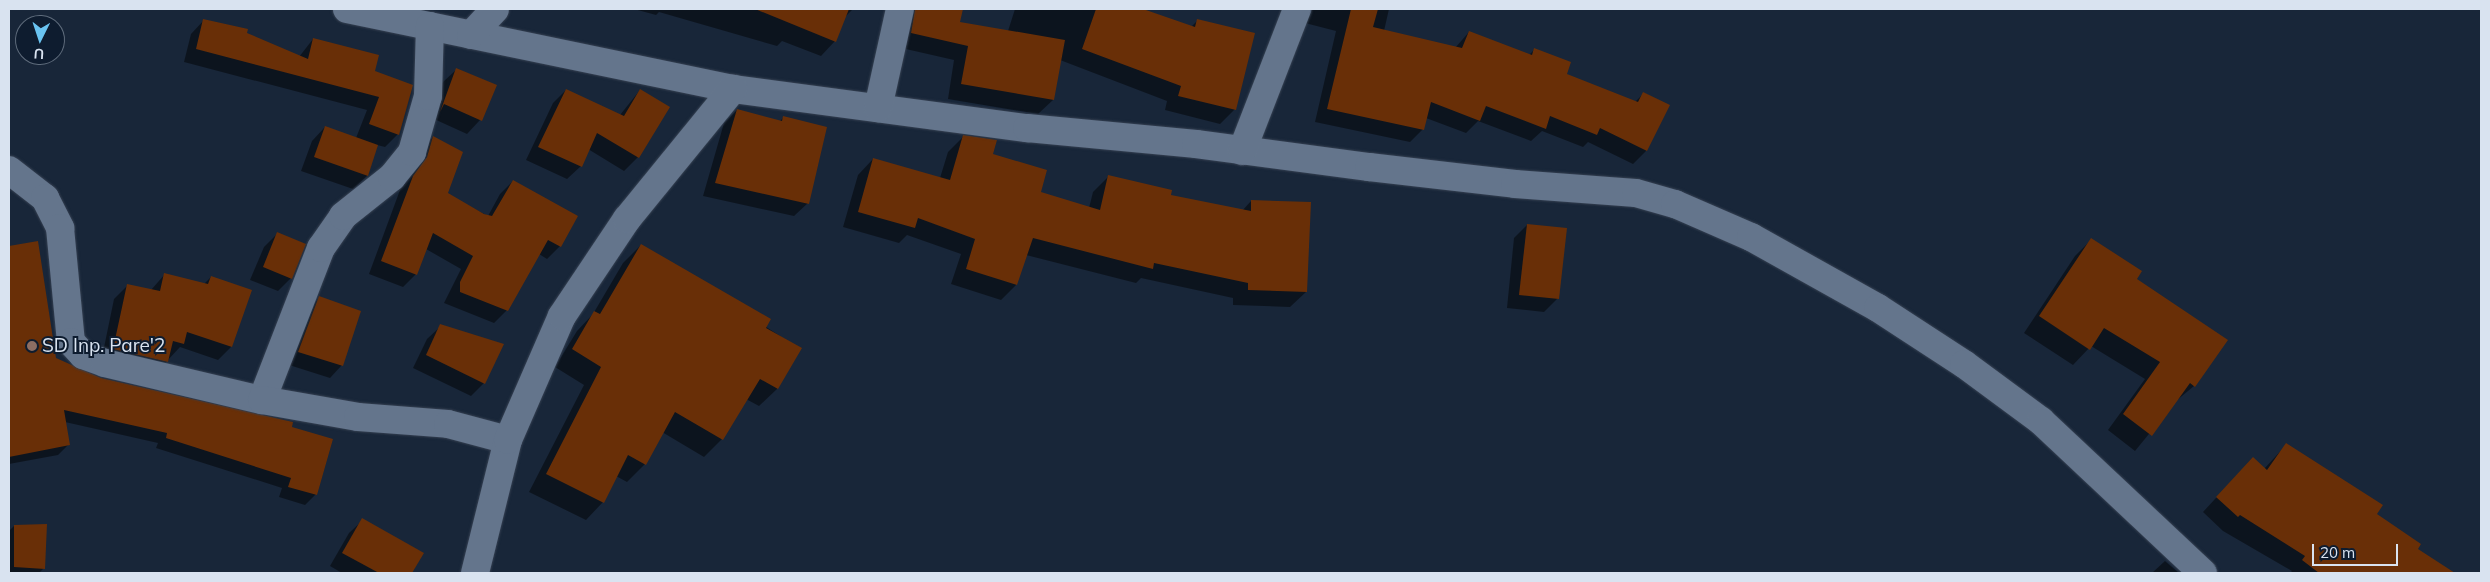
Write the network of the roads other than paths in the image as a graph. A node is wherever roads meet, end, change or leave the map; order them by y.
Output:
1 (346, 9) edge
2 (495, 9) edge
3 (900, 9) edge
4 (1297, 9) edge
5 (430, 26) junction
6 (471, 35) junction
7 (733, 89) junction
8 (878, 108) junction
9 (1242, 151) junction
10 (9, 170) edge
11 (262, 400) junction
12 (508, 440) junction
13 (476, 573) edge
14 (2203, 573) edge

1 - 5 street
2 - 6 street
3 - 8 street
4 - 9 street
5 - 6 street
5 - 11 street
6 - 7 street
7 - 8 street
7 - 12 street
8 - 9 street
9 - 14 street
10 - 11 street
11 - 12 street
12 - 13 street

